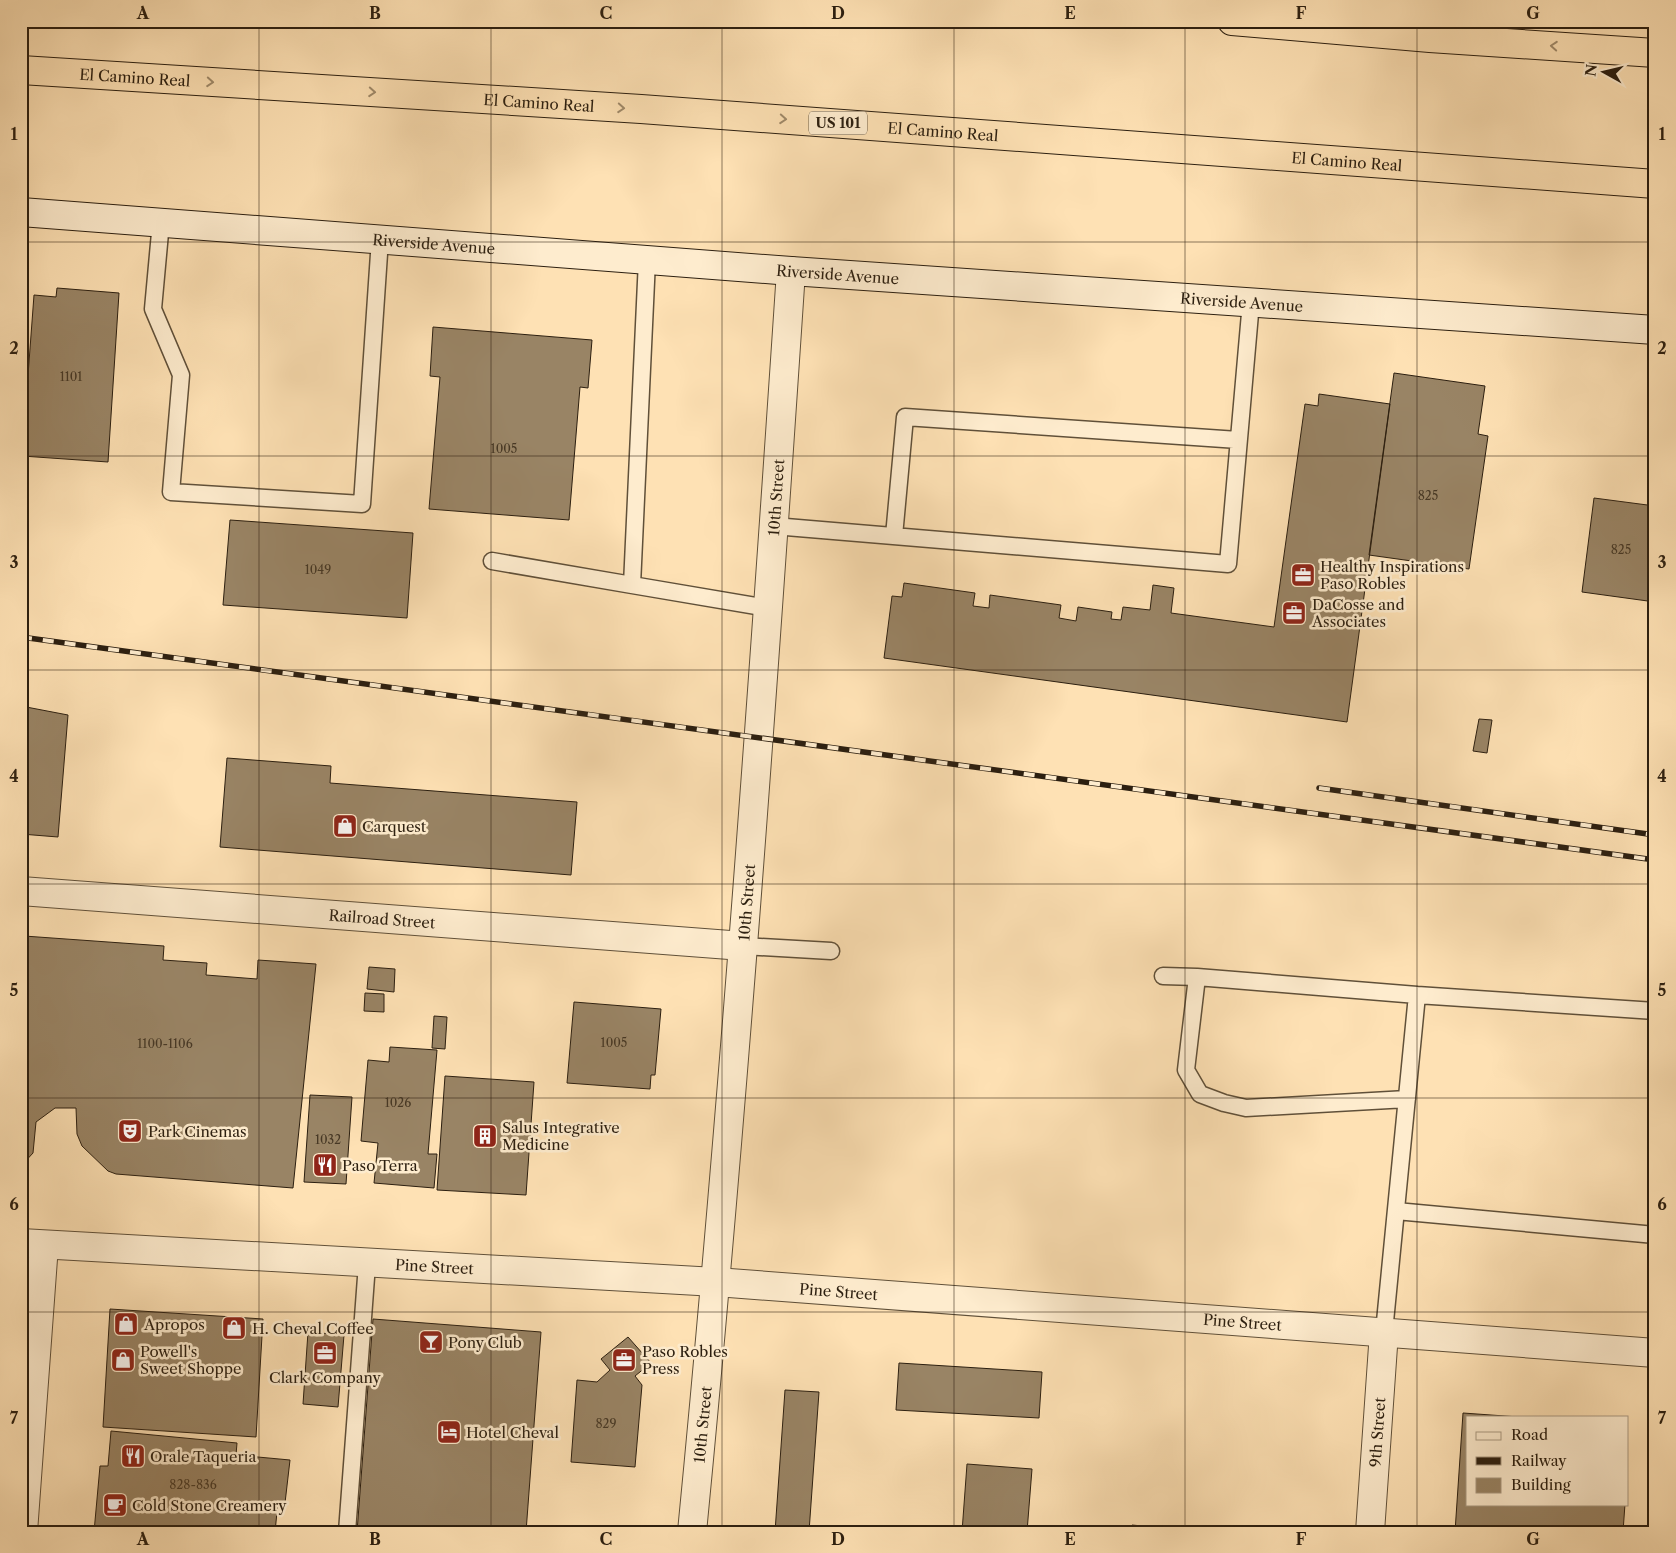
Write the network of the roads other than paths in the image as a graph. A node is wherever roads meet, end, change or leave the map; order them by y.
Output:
1 (1232, 21) edge
2 (1655, 52) edge
3 (21, 70) edge
4 (1655, 184) edge
5 (21, 212) edge
6 (162, 222) junction
7 (380, 239) junction
8 (647, 260) junction
9 (791, 271) junction
10 (1251, 302) junction
11 (1655, 330) edge
12 (1238, 440) junction
13 (774, 526) junction
14 (894, 536) junction
15 (492, 562) dead end
16 (632, 585) junction
17 (768, 608) junction
18 (21, 890) edge
19 (744, 946) junction
20 (831, 951) dead end
21 (1163, 976) dead end
22 (1197, 977) junction
23 (1417, 995) junction
24 (1655, 1011) edge
25 (1407, 1098) junction
26 (1396, 1211) junction
27 (1655, 1235) edge
28 (32, 1244) edge
29 (367, 1264) junction
30 (716, 1282) junction
31 (1384, 1332) junction
32 (1655, 1353) edge
33 (23, 1532) edge
34 (347, 1532) edge
35 (692, 1532) edge
36 (1370, 1532) edge

2 -> 1 highway
3 -> 4 highway, El Camino Real / US 101
5 - 6 street, Riverside Avenue
6 - 7 street, Riverside Avenue
6 - 7 lane
7 - 8 street, Riverside Avenue
8 - 9 street, Riverside Avenue
8 - 16 lane
9 - 10 street, Riverside Avenue
9 - 13 street, 10th Street
10 - 11 street, Riverside Avenue
10 - 12 lane
12 - 14 lane
12 - 14 lane
13 - 14 lane
13 - 17 street, 10th Street
15 - 16 lane
16 - 17 lane
17 - 19 street, 10th Street
18 - 19 street, Railroad Street
19 - 20 lane
19 - 30 street, 10th Street
21 - 22 lane
22 - 23 lane
22 - 25 lane
23 - 24 lane
23 - 25 lane
25 - 26 lane
26 - 27 lane
26 - 31 lane
28 - 29 street, Pine Street
28 - 33 street
29 - 30 street, Pine Street
29 - 34 lane
30 - 31 street, Pine Street
30 - 35 street, 10th Street
31 - 32 street, Pine Street
31 - 36 street, 9th Street

